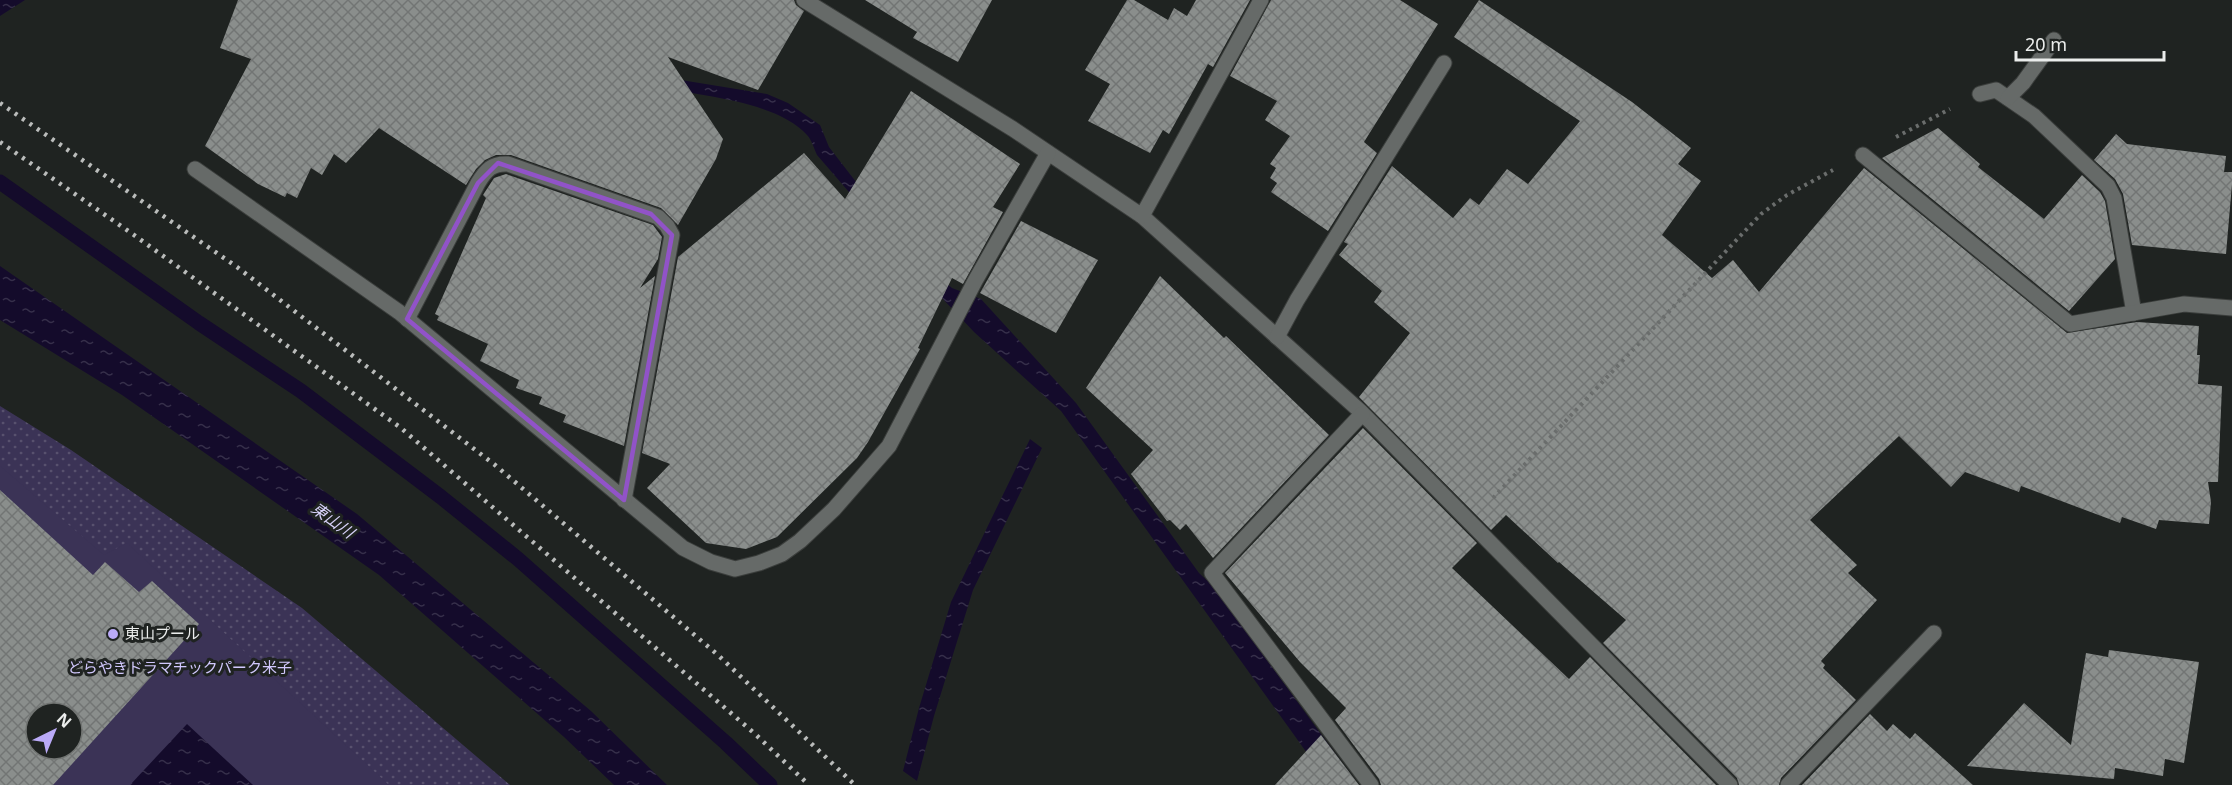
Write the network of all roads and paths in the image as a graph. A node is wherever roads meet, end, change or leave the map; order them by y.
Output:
1 (804, 0) edge
2 (1261, 0) edge
3 (2054, 40) dead end
4 (1444, 63) dead end
5 (1980, 94) joint
6 (2008, 98) junction
7 (1048, 153) junction
8 (1863, 154) junction
9 (195, 169) dead end
10 (1142, 216) junction
11 (2232, 308) edge
12 (2134, 313) junction
13 (408, 319) junction
14 (1277, 337) junction
15 (1362, 414) junction
16 (624, 500) junction
17 (1468, 521) junction
18 (1934, 633) dead end
19 (1371, 785) edge
20 (1730, 785) edge
21 (1788, 785) edge

1 - 7 street
2 - 10 street
3 - 6 street
4 - 14 street
5 - 6 street
5 - 8 path
6 - 12 street
7 - 10 street
7 - 16 street
8 - 12 street
8 - 17 path
9 - 13 street
10 - 14 street
11 - 12 street
13 - 16 street
13 - 16 street
14 - 15 street
15 - 17 street
15 - 19 street
17 - 20 street
18 - 21 street

